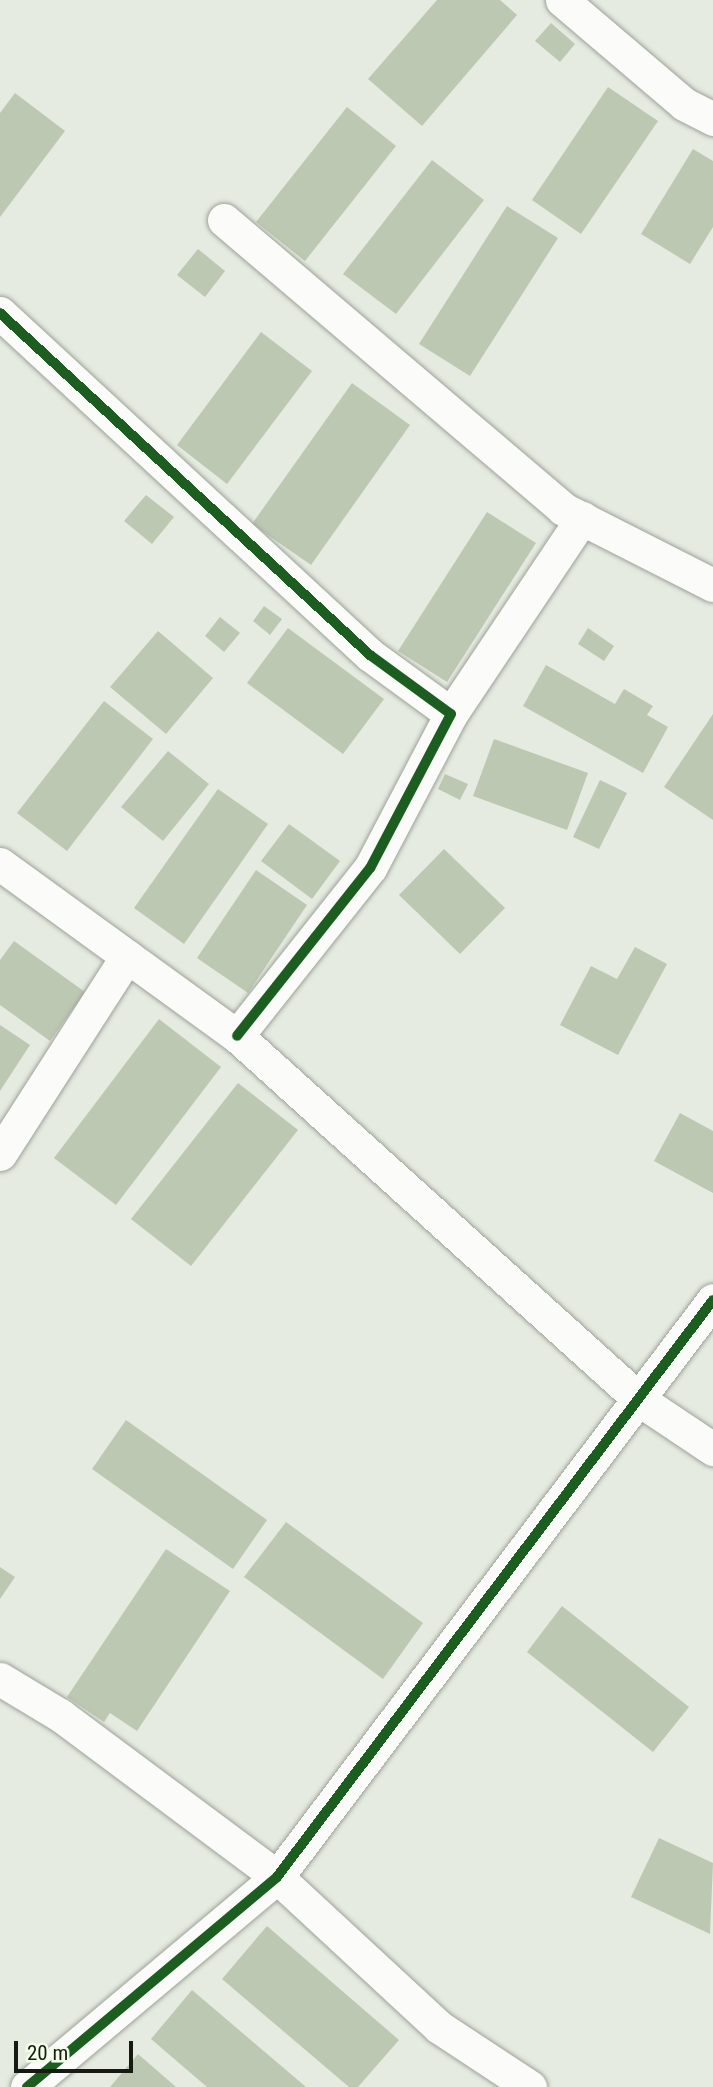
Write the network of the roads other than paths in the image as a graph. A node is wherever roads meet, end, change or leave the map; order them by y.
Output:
1 (562, 0) edge
2 (713, 119) edge
3 (224, 220) dead end
4 (0, 313) edge
5 (582, 518) junction
6 (713, 585) edge
7 (451, 714) junction
8 (0, 864) edge
9 (127, 956) junction
10 (237, 1037) junction
11 (0, 1154) edge
12 (713, 1300) edge
13 (641, 1401) junction
14 (713, 1449) edge
15 (0, 1679) edge
16 (277, 1877) junction
17 (27, 2087) edge
18 (530, 2087) edge

1 - 2 street
3 - 5 street
4 - 7 street
5 - 6 street
5 - 7 street
7 - 10 street
8 - 9 street
9 - 10 street
9 - 11 street
10 - 13 street
12 - 13 street
13 - 14 street
13 - 16 street
15 - 16 street
16 - 17 street
16 - 18 street

